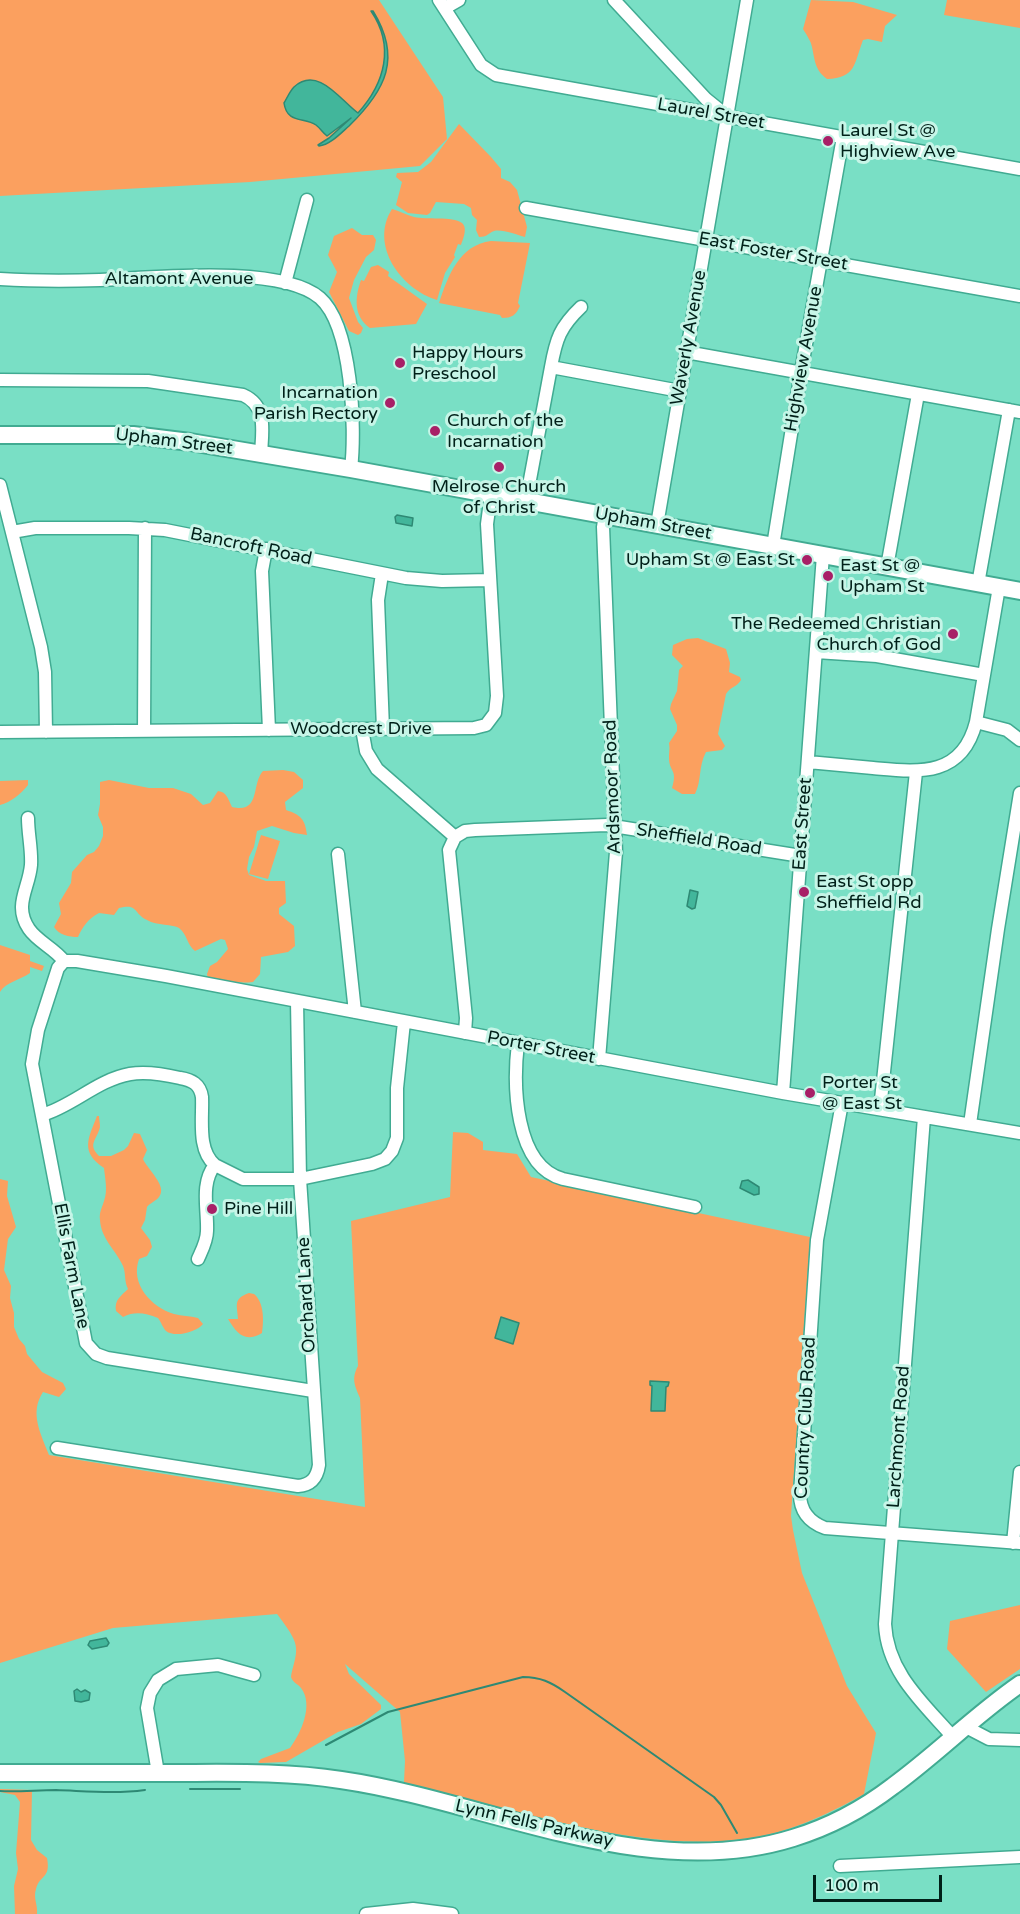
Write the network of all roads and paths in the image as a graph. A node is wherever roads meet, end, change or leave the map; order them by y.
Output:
1 (459, 0) edge
2 (614, 0) edge
3 (747, 0) edge
4 (442, 4) edge
5 (728, 117) junction
6 (843, 137) junction
7 (1020, 169) edge
8 (307, 200) dead end
9 (526, 208) dead end
10 (705, 240) junction
11 (821, 261) junction
12 (0, 279) edge
13 (285, 283) junction
14 (1020, 296) edge
15 (581, 307) dead end
16 (686, 352) junction
17 (551, 367) junction
18 (801, 372) junction
19 (0, 380) edge
20 (680, 391) junction
21 (918, 394) junction
22 (1015, 411) edge
23 (0, 435) edge
24 (261, 454) junction
25 (351, 469) junction
26 (0, 485) edge
27 (491, 494) junction
28 (526, 501) junction
29 (605, 515) junction
30 (657, 525) junction
31 (145, 528) junction
32 (12, 532) junction
33 (773, 546) junction
34 (266, 549) junction
35 (823, 555) junction
36 (887, 567) junction
37 (382, 574) junction
38 (490, 580) junction
39 (978, 584) junction
40 (999, 587) junction
41 (1020, 591) edge
42 (816, 652) junction
43 (984, 675) junction
44 (976, 722) junction
45 (362, 729) junction
46 (383, 729) junction
47 (269, 730) junction
48 (144, 731) junction
49 (0, 732) edge
50 (45, 732) junction
51 (1020, 740) edge
52 (808, 762) junction
53 (916, 772) junction
54 (1020, 793) edge
55 (28, 818) dead end
56 (615, 826) junction
57 (455, 837) junction
58 (338, 854) dead end
59 (801, 856) junction
60 (63, 961) junction
61 (297, 1001) junction
62 (355, 1012) junction
63 (404, 1022) junction
64 (465, 1033) junction
65 (518, 1043) junction
66 (598, 1059) junction
67 (783, 1093) junction
68 (842, 1103) junction
69 (880, 1109) junction
70 (42, 1115) junction
71 (924, 1117) junction
72 (970, 1124) junction
73 (1020, 1133) edge
74 (215, 1166) junction
75 (300, 1179) junction
76 (695, 1207) dead end
77 (198, 1258) dead end
78 (314, 1391) junction
79 (57, 1448) dead end
80 (1020, 1472) edge
81 (891, 1533) junction
82 (1017, 1543) edge
83 (254, 1675) dead end
84 (1020, 1684) edge
85 (958, 1731) junction
86 (1020, 1740) edge
87 (0, 1773) edge
88 (158, 1773) junction
89 (1020, 1857) edge
90 (840, 1866) dead end
91 (366, 1914) edge
92 (452, 1914) edge

1 - 4 street
2 - 5 street
3 - 5 street, Waverly Avenue
4 - 5 street, Laurel Street
5 - 6 street, Laurel Street
5 - 10 street, Waverly Avenue
6 - 7 street, Laurel Street
6 - 11 street, Highview Avenue
8 - 13 street
9 - 10 street, East Foster Street
10 - 11 street, East Foster Street
10 - 16 street, Waverly Avenue
11 - 14 street, East Foster Street
11 - 18 street, Highview Avenue
12 - 13 street, Altamont Avenue
13 - 25 street, Altamont Avenue
15 - 17 street
16 - 18 street
16 - 20 street, Waverly Avenue
17 - 20 street
17 - 28 street
18 - 21 street
18 - 33 street, Highview Avenue
19 - 24 street
20 - 30 street, Waverly Avenue
21 - 22 street
21 - 36 street
22 - 39 street
23 - 24 main road, Upham Street
24 - 25 main road, Upham Street
25 - 27 main road, Upham Street
26 - 32 street
27 - 28 main road, Upham Street
27 - 38 street, Woodcrest Drive
28 - 29 main road, Upham Street
29 - 30 main road, Upham Street
29 - 56 street, Ardsmoor Road
30 - 33 main road, Upham Street
31 - 32 street, Bancroft Road
31 - 34 street, Bancroft Road
31 - 48 street
32 - 50 street
33 - 35 main road, Upham Street
34 - 37 street, Bancroft Road
34 - 47 street
35 - 36 main road, Upham Street
35 - 42 street, East Street
36 - 39 main road, Upham Street
37 - 38 street, Bancroft Road
37 - 46 street
38 - 46 street, Woodcrest Drive
39 - 40 main road, Upham Street
40 - 41 main road, Upham Street
40 - 43 street
42 - 43 street
42 - 52 street, East Street
43 - 44 street
44 - 51 street
44 - 53 street
45 - 46 street, Woodcrest Drive
45 - 47 street, Woodcrest Drive
45 - 57 street
47 - 48 street, Woodcrest Drive
48 - 50 street, Woodcrest Drive
49 - 50 street, Woodcrest Drive
52 - 53 street
52 - 59 street, East Street
53 - 69 street
54 - 72 street
55 - 60 street
56 - 57 street, Sheffield Road
56 - 59 street, Sheffield Road
56 - 66 street, Ardsmoor Road
57 - 64 street
58 - 62 street
59 - 67 street, East Street
60 - 61 street, Porter Street
60 - 70 street, Ellis Farm Lane
61 - 62 street, Porter Street
61 - 75 street, Orchard Lane
62 - 63 street, Porter Street
63 - 64 street, Porter Street
63 - 75 street
64 - 65 street, Porter Street
65 - 66 street, Porter Street
65 - 76 street
66 - 67 street, Porter Street
67 - 68 street, Porter Street
68 - 69 street, Porter Street
68 - 81 street, Country Club Road
69 - 71 street, Porter Street
70 - 74 street
70 - 78 street, Ellis Farm Lane
71 - 72 street, Porter Street
71 - 81 street, Larchmont Road
72 - 73 street, Porter Street
74 - 75 street
74 - 77 street
75 - 78 street, Orchard Lane
78 - 79 street, Orchard Lane
80 - 82 street
81 - 82 street, Country Club Road
81 - 85 street, Larchmont Road
83 - 88 street
84 - 85 main road, Lynn Fells Parkway
85 - 86 street
85 - 88 main road, Lynn Fells Parkway
87 - 88 main road, Lynn Fells Parkway
89 - 90 street
91 - 92 street

